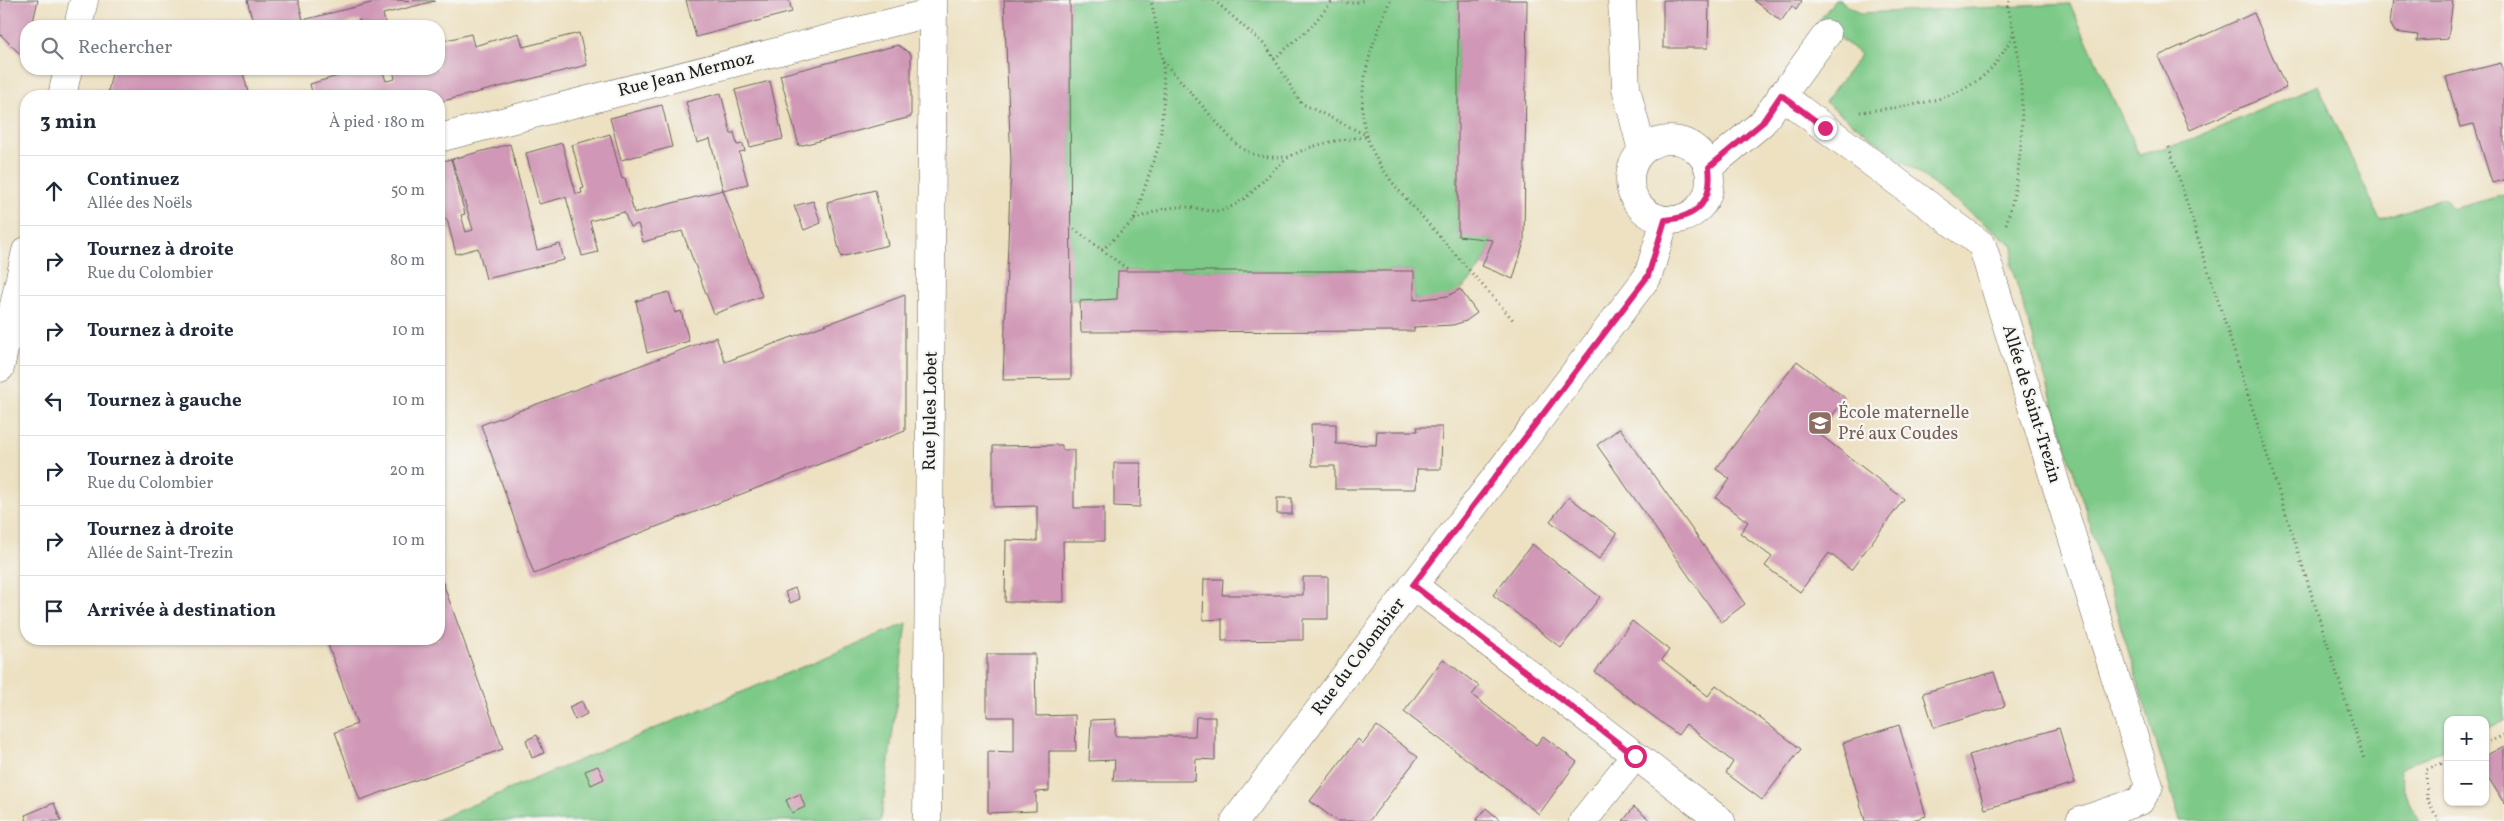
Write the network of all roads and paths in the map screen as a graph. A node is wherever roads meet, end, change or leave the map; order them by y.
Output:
1 (84, 0) edge
2 (1151, 0) edge
3 (1214, 0) edge
4 (1333, 0) edge
5 (1343, 0) edge
6 (1366, 0) edge
7 (1390, 0) edge
8 (1622, 0) edge
9 (2010, 0) edge
10 (933, 6) edge
11 (79, 20) edge
12 (1827, 34) dead end
13 (2014, 34) junction
14 (1274, 59) junction
15 (1163, 60) junction
16 (67, 75) edge
17 (63, 90) edge
18 (1781, 95) junction
19 (1825, 128) junction
20 (445, 136) edge
21 (1368, 137) junction
22 (2169, 146) dead end
23 (1642, 151) junction
24 (1291, 156) junction
25 (1709, 167) junction
26 (1134, 220) junction
27 (1665, 220) junction
28 (1070, 226) dead end
29 (1982, 245) junction
30 (1102, 250) junction
31 (1130, 271) dead end
32 (20, 278) edge
33 (1515, 322) dead end
34 (0, 368) edge
35 (1413, 585) junction
36 (2504, 735) edge
37 (2489, 742) edge
38 (1635, 756) junction
39 (2364, 759) dead end
40 (2444, 763) edge
41 (927, 821) edge
42 (1235, 821) edge
43 (1583, 821) edge
44 (1722, 821) edge
45 (2080, 821) edge
46 (2439, 821) edge

1 - 11 street
2 - 15 path
3 - 14 path
4 - 14 path
5 - 6 path
7 - 21 path
8 - 23 street
9 - 13 path
10 - 20 street, Rue Jean Mermoz
10 - 41 street, Rue Jules Lobet
12 - 18 street
13 - 19 path
13 - 29 path
14 - 21 path
15 - 24 path
15 - 26 path
16 - 17 street
18 - 19 street
18 - 25 street
19 - 29 street
21 - 24 path
21 - 33 path
22 - 39 path
23 - 25 street
23 - 27 street
24 - 26 path
25 - 27 street
26 - 30 path
27 - 35 street, Rue du Colombier
28 - 30 path
29 - 45 street, Allée de Saint-Trezin
30 - 31 path
32 - 34 street
35 - 38 street
35 - 42 street, Rue du Colombier
36 - 37 path
38 - 43 street
38 - 44 street
40 - 46 path

